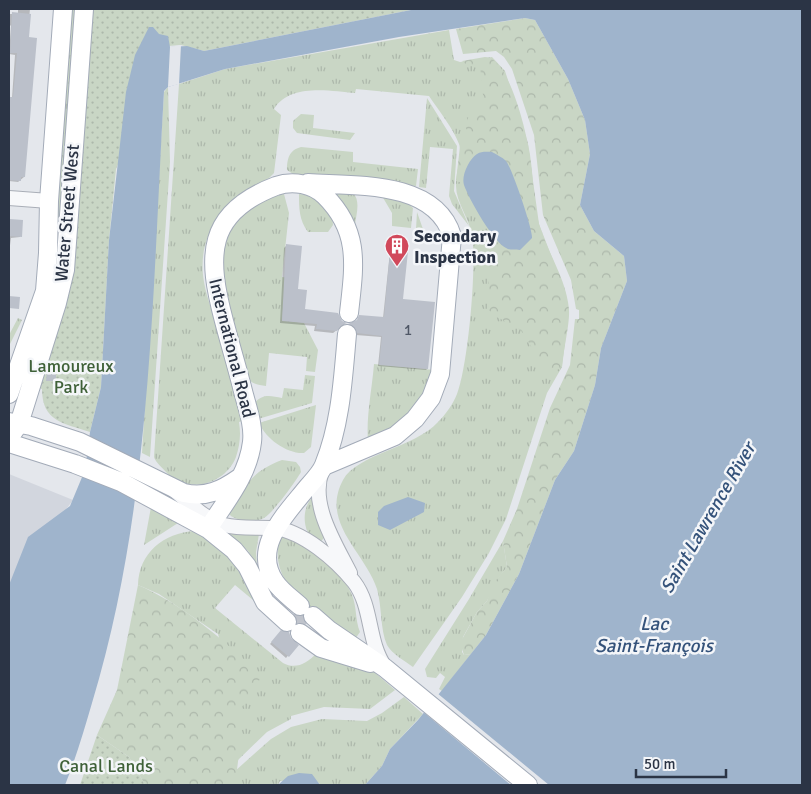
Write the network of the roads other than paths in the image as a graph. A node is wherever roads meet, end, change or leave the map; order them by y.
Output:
1 (63, 9) edge
2 (84, 9) edge
3 (299, 183) junction
4 (9, 198) edge
5 (48, 201) junction
6 (349, 313) dead end
7 (37, 318) junction
8 (348, 334) dead end
9 (9, 356) edge
10 (9, 394) edge
11 (12, 428) edge
12 (9, 443) edge
13 (324, 466) junction
14 (242, 477) junction
15 (170, 488) junction
16 (211, 524) junction
17 (275, 528) junction
18 (354, 583) junction
19 (300, 619) junction
20 (386, 669) junction
21 (528, 785) edge

1 - 5 main road, Water Street West
2 - 11 main road, Water Street West
3 - 6 main road
3 - 13 main road, International Road
3 - 14 main road, International Road
4 - 5 street
5 - 7 main road, Water Street West
7 - 9 main road
7 - 10 main road, Water Street West
8 - 13 main road
11 - 15 main road
12 - 16 main road
13 - 17 main road
13 - 18 street
14 - 15 main road
14 - 16 main road, International Road
15 - 16 street
16 - 17 street
16 - 19 main road
17 - 18 street
17 - 19 main road
18 - 20 street
19 - 20 main road
20 - 21 main road

